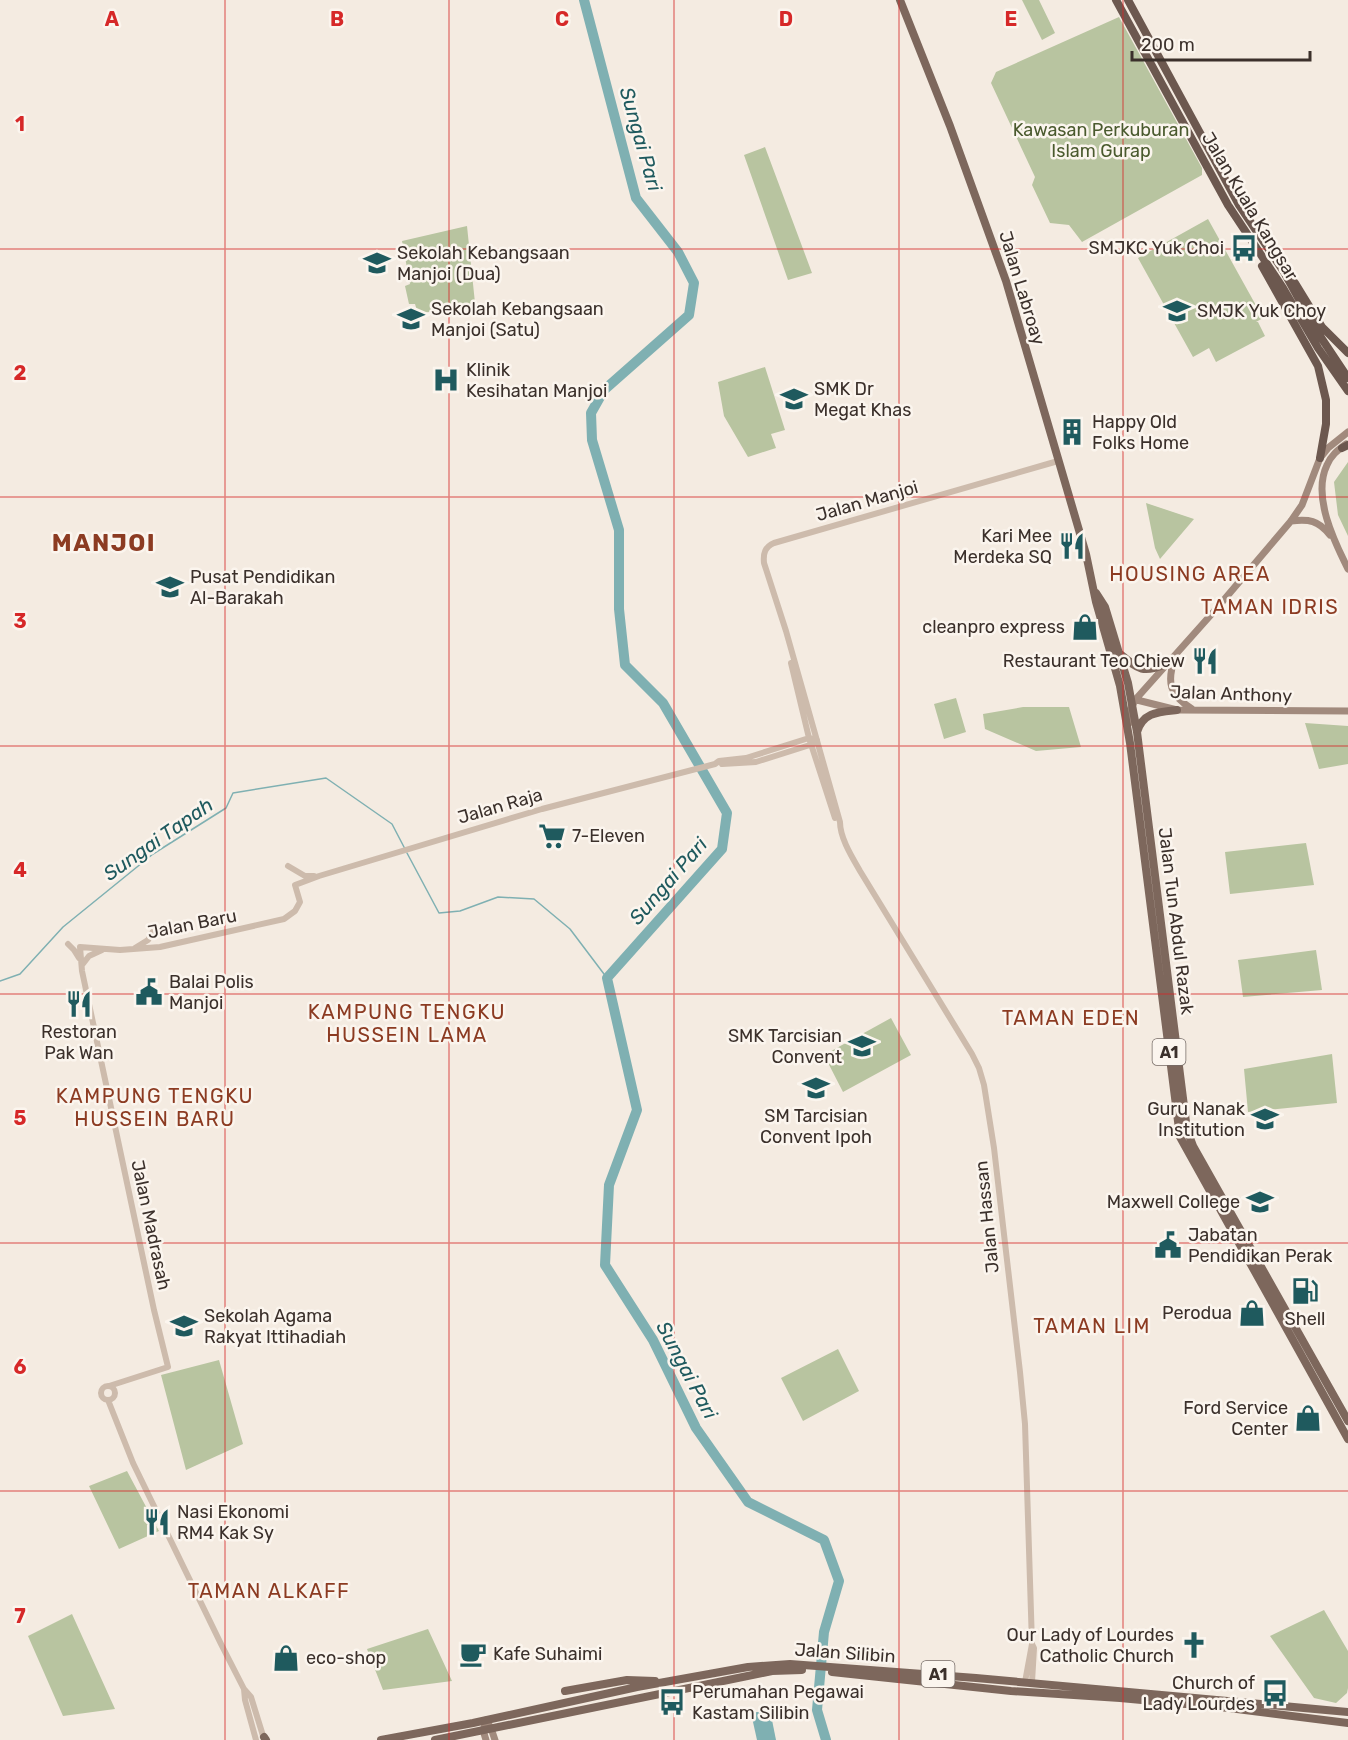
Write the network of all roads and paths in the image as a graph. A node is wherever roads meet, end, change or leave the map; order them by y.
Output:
1 (900, 0) edge
2 (1116, 0) edge
3 (1128, 0) edge
4 (1248, 237) junction
5 (1284, 272) junction
6 (1348, 353) edge
7 (1348, 378) edge
8 (1348, 391) edge
9 (1348, 432) edge
10 (1346, 445) edge
11 (1320, 458) junction
12 (1058, 461) junction
13 (1291, 521) junction
14 (1332, 537) junction
15 (1348, 569) edge
16 (1095, 591) junction
17 (784, 628) junction
18 (1118, 652) junction
19 (1176, 655) junction
20 (1166, 664) junction
21 (1120, 686) junction
22 (1132, 701) junction
23 (1177, 710) junction
24 (1194, 711) junction
25 (1348, 711) edge
26 (1137, 732) junction
27 (1128, 737) junction
28 (809, 738) junction
29 (817, 740) junction
30 (812, 746) junction
31 (715, 764) junction
32 (826, 782) junction
33 (288, 866) dead end
34 (1154, 868) junction
35 (319, 876) junction
36 (306, 881) junction
37 (299, 900) junction
38 (1151, 910) junction
39 (155, 928) dead end
40 (1161, 929) junction
41 (68, 944) dead end
42 (80, 947) joint
43 (105, 949) junction
44 (132, 949) junction
45 (81, 965) junction
46 (1196, 1150) junction
47 (1207, 1187) junction
48 (1225, 1202) junction
49 (142, 1376) junction
50 (110, 1386) junction
51 (115, 1394) junction
52 (108, 1400) junction
53 (1348, 1421) edge
54 (117, 1425) junction
55 (1348, 1439) edge
56 (792, 1666) junction
57 (843, 1670) junction
58 (691, 1678) junction
59 (1029, 1682) junction
60 (666, 1683) junction
61 (707, 1684) junction
62 (244, 1689) junction
63 (1011, 1690) junction
64 (565, 1691) dead end
65 (569, 1701) junction
66 (595, 1706) junction
67 (1347, 1712) edge
68 (1320, 1719) junction
69 (486, 1720) junction
70 (1348, 1723) edge
71 (487, 1729) junction
72 (265, 1739) edge
73 (255, 1740) edge
74 (381, 1740) edge
75 (435, 1740) edge
76 (486, 1740) edge
77 (495, 1740) edge

1 - 12 main road, Jalan Labroay
2 - 4 highway, Jalan Kuala Kangsar
3 - 5 highway, Jalan Kuala Kangsar
4 - 8 highway, Jalan Kuala Kangsar
4 - 11 highway
5 - 6 highway
5 - 7 highway, Jalan Kuala Kangsar
9 - 11 main road
10 - 14 main road
11 - 13 main road
12 - 16 main road, Jalan Labroay
12 - 17 street, Jalan Manjoi
13 - 14 main road
13 - 19 main road
14 - 15 main road
16 - 18 main road, Jalan Tun Abdul Razak / A1
16 - 21 main road, Jalan Tun Abdul Razak / A1
17 - 28 street, Jalan Manjoi
17 - 29 street, Jalan Manjoi
18 - 20 main road
18 - 22 main road, Jalan Tun Abdul Razak / A1
19 - 20 main road
19 - 24 main road
20 - 22 main road
21 - 22 main road
21 - 27 main road, Jalan Tun Abdul Razak / A1
22 - 23 main road, Jalan Anthony
22 - 26 main road, Jalan Tun Abdul Razak / A1
22 - 27 main road, Jalan Tun Abdul Razak
23 - 24 main road, Jalan Anthony
23 - 26 main road
24 - 25 main road, Jalan Anthony
26 - 34 main road, Jalan Tun Abdul Razak / A1
27 - 38 main road, Jalan Tun Abdul Razak / A1
28 - 29 street
28 - 30 street, Jalan Manjoi
28 - 31 street, Jalan Raja
29 - 30 street
29 - 32 street, Jalan Hassan
30 - 31 street, Jalan Raja
30 - 32 street, Jalan Hassan
31 - 35 street, Jalan Raja
32 - 59 street, Jalan Hassan
33 - 35 street
34 - 38 main road
34 - 40 main road, Jalan Tun Abdul Razak / A1
35 - 36 street, Jalan Raja
36 - 37 street
36 - 37 street, Jalan Raja
37 - 44 street, Jalan Baru
38 - 40 main road
38 - 47 main road, Jalan Tun Abdul Razak / A1
39 - 44 street
40 - 46 main road, Jalan Tun Abdul Razak / A1
41 - 45 street
42 - 43 street, Jalan Baru
42 - 45 street, Jalan Madrasah
43 - 44 street, Jalan Baru
43 - 45 street
45 - 49 street, Jalan Madrasah
46 - 47 main road
46 - 48 main road, Jalan Tun Abdul Razak / A1
47 - 48 main road
47 - 55 main road, Jalan Tun Abdul Razak / A1
48 - 53 main road, Jalan Tun Abdul Razak / A1
49 - 50 street
49 - 51 street
50 - 51 street
50 - 52 street
51 - 52 street
51 - 54 street
52 - 54 street
54 - 62 street
56 - 57 main road, Jalan Silibin / A1
56 - 58 main road, Jalan Silibin / A1
56 - 61 main road, Jalan Silibin / A1
57 - 59 main road, Jalan Silibin / A1
57 - 63 main road, Jalan Silibin / A1
58 - 60 main road, Jalan Silibin / A1
58 - 61 main road
59 - 63 main road
59 - 67 main road, Jalan Silibin / A1
60 - 64 main road
60 - 65 main road, Jalan Silibin / A1
61 - 66 main road, Jalan Silibin / A1
62 - 72 street
62 - 73 street
63 - 68 main road, Jalan Silibin / A1
65 - 66 main road
65 - 69 main road, Jalan Silibin / A1
66 - 71 main road, Jalan Silibin / A1
67 - 68 main road
68 - 70 main road, Jalan Silibin / A1
69 - 71 main road
69 - 74 main road, Jalan Silibin / A1
71 - 75 main road, Jalan Silibin / A1
71 - 76 main road
71 - 77 main road

